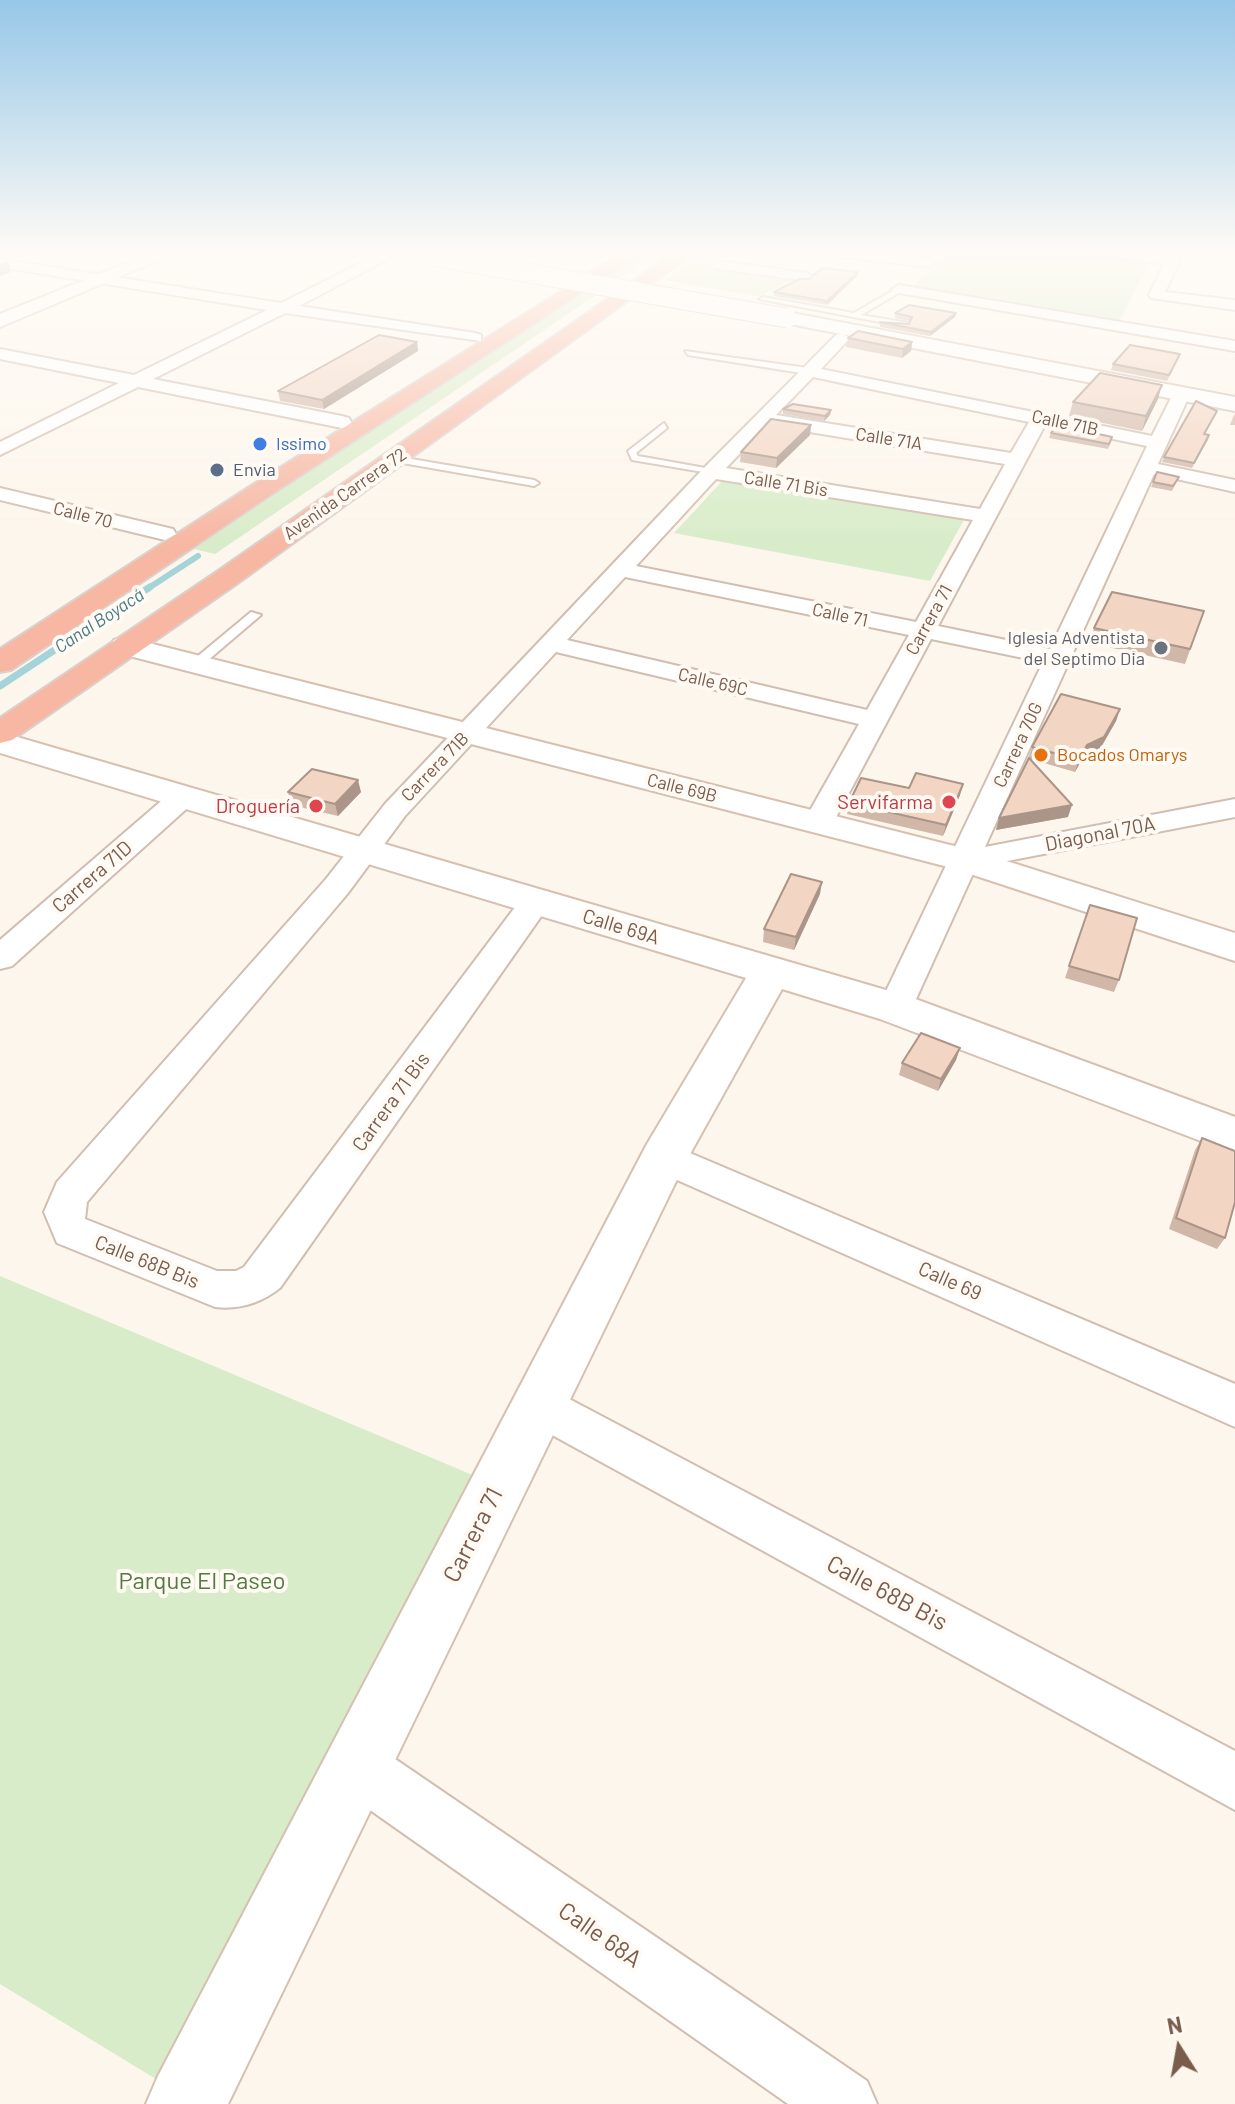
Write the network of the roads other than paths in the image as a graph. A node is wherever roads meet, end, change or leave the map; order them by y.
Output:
1 (198, 350) edge
2 (468, 350) edge
3 (469, 350) edge
4 (537, 350) edge
5 (539, 350) edge
6 (829, 350) edge
7 (967, 350) edge
8 (994, 350) edge
9 (688, 353) dead end
10 (0, 354) edge
11 (808, 371) junction
12 (136, 381) junction
13 (1235, 393) edge
14 (1181, 394) junction
15 (397, 396) junction
16 (1235, 404) edge
17 (1040, 418) junction
18 (762, 419) junction
19 (342, 422) junction
20 (664, 426) dead end
21 (1158, 443) junction
22 (395, 448) junction
23 (0, 449) edge
24 (1017, 460) junction
25 (1147, 467) junction
26 (711, 472) junction
27 (534, 483) dead end
28 (1235, 486) edge
29 (0, 494) edge
30 (986, 516) junction
31 (165, 534) junction
32 (622, 570) junction
33 (68, 595) junction
34 (141, 612) junction
35 (255, 615) dead end
36 (922, 632) junction
37 (0, 638) edge
38 (35, 640) junction
39 (553, 644) junction
40 (125, 646) junction
41 (1059, 658) junction
42 (0, 663) edge
43 (196, 664) junction
44 (0, 706) edge
45 (874, 720) junction
46 (0, 733) edge
47 (467, 733) junction
48 (0, 742) edge
49 (184, 796) junction
50 (1235, 808) edge
51 (818, 823) junction
52 (364, 850) junction
53 (965, 860) junction
54 (536, 901) junction
55 (1235, 947) edge
56 (0, 958) edge
57 (771, 971) junction
58 (895, 1008) junction
59 (1235, 1136) edge
60 (664, 1157) junction
61 (64, 1221) joint
62 (235, 1292) joint
63 (539, 1404) junction
64 (1235, 1406) edge
65 (356, 1766) junction
66 (1235, 1782) edge
67 (186, 2104) edge
68 (844, 2104) edge

1 - 12 street
2 - 15 highway
3 - 15 highway
4 - 22 highway, Avenida Carrera 72
5 - 22 highway, Avenida Carrera 72
6 - 11 street, Carrera 71B
7 - 14 street
8 - 13 street
9 - 11 lane, Calle 71B
10 - 12 street
11 - 17 street, Calle 71B
11 - 18 street, Carrera 71B
12 - 19 street
12 - 23 street
14 - 16 street
14 - 21 street, Carrera 70G
15 - 19 highway
15 - 38 highway
17 - 21 street, Calle 71B
17 - 24 street, Carrera 71
18 - 24 street, Calle 71A
18 - 26 street, Carrera 71B
19 - 31 highway
20 - 26 lane, Calle 71 Bis
21 - 25 street, Carrera 70G
22 - 27 lane
22 - 34 highway, Avenida Carrera 72
22 - 40 highway, Avenida Carrera 72
24 - 30 street, Carrera 71
25 - 28 street
25 - 41 street, Carrera 70G
26 - 30 street, Calle 71 Bis
26 - 32 street, Carrera 71B
29 - 31 street, Calle 70
30 - 36 street, Carrera 71
31 - 33 highway
32 - 36 street, Calle 71
32 - 39 street, Carrera 71B
33 - 37 highway
33 - 38 highway
34 - 40 highway
34 - 44 highway, Avenida Carrera 72
35 - 43 lane
36 - 41 street, Calle 71
36 - 45 street, Carrera 71
38 - 42 highway
39 - 45 street, Calle 69C
39 - 47 street, Carrera 71B
40 - 43 street, Calle 69B
40 - 46 highway, Avenida Carrera 72
41 - 53 street, Carrera 70G
43 - 47 street, Calle 69B
45 - 51 street, Carrera 71
47 - 51 street, Calle 69B
47 - 52 street, Carrera 71B
48 - 49 street, Calle 69A
49 - 52 street, Calle 69A
49 - 56 street, Carrera 71D
50 - 53 street, Diagonal 70A
51 - 53 street, Calle 69B
52 - 54 street, Calle 69A
52 - 61 street, Carrera 71B
53 - 55 street, Calle 69B
53 - 58 street, Carrera 70G
54 - 57 street, Calle 69A
54 - 62 street, Carrera 71 Bis
57 - 58 street, Calle 69A
57 - 60 street, Carrera 71
58 - 59 street, Calle 69A
60 - 63 street, Carrera 71
60 - 64 street, Calle 69
61 - 62 street, Calle 68B Bis
63 - 65 street, Carrera 71
63 - 66 street, Calle 68B Bis
65 - 67 street, Carrera 71
65 - 68 street, Calle 68A

